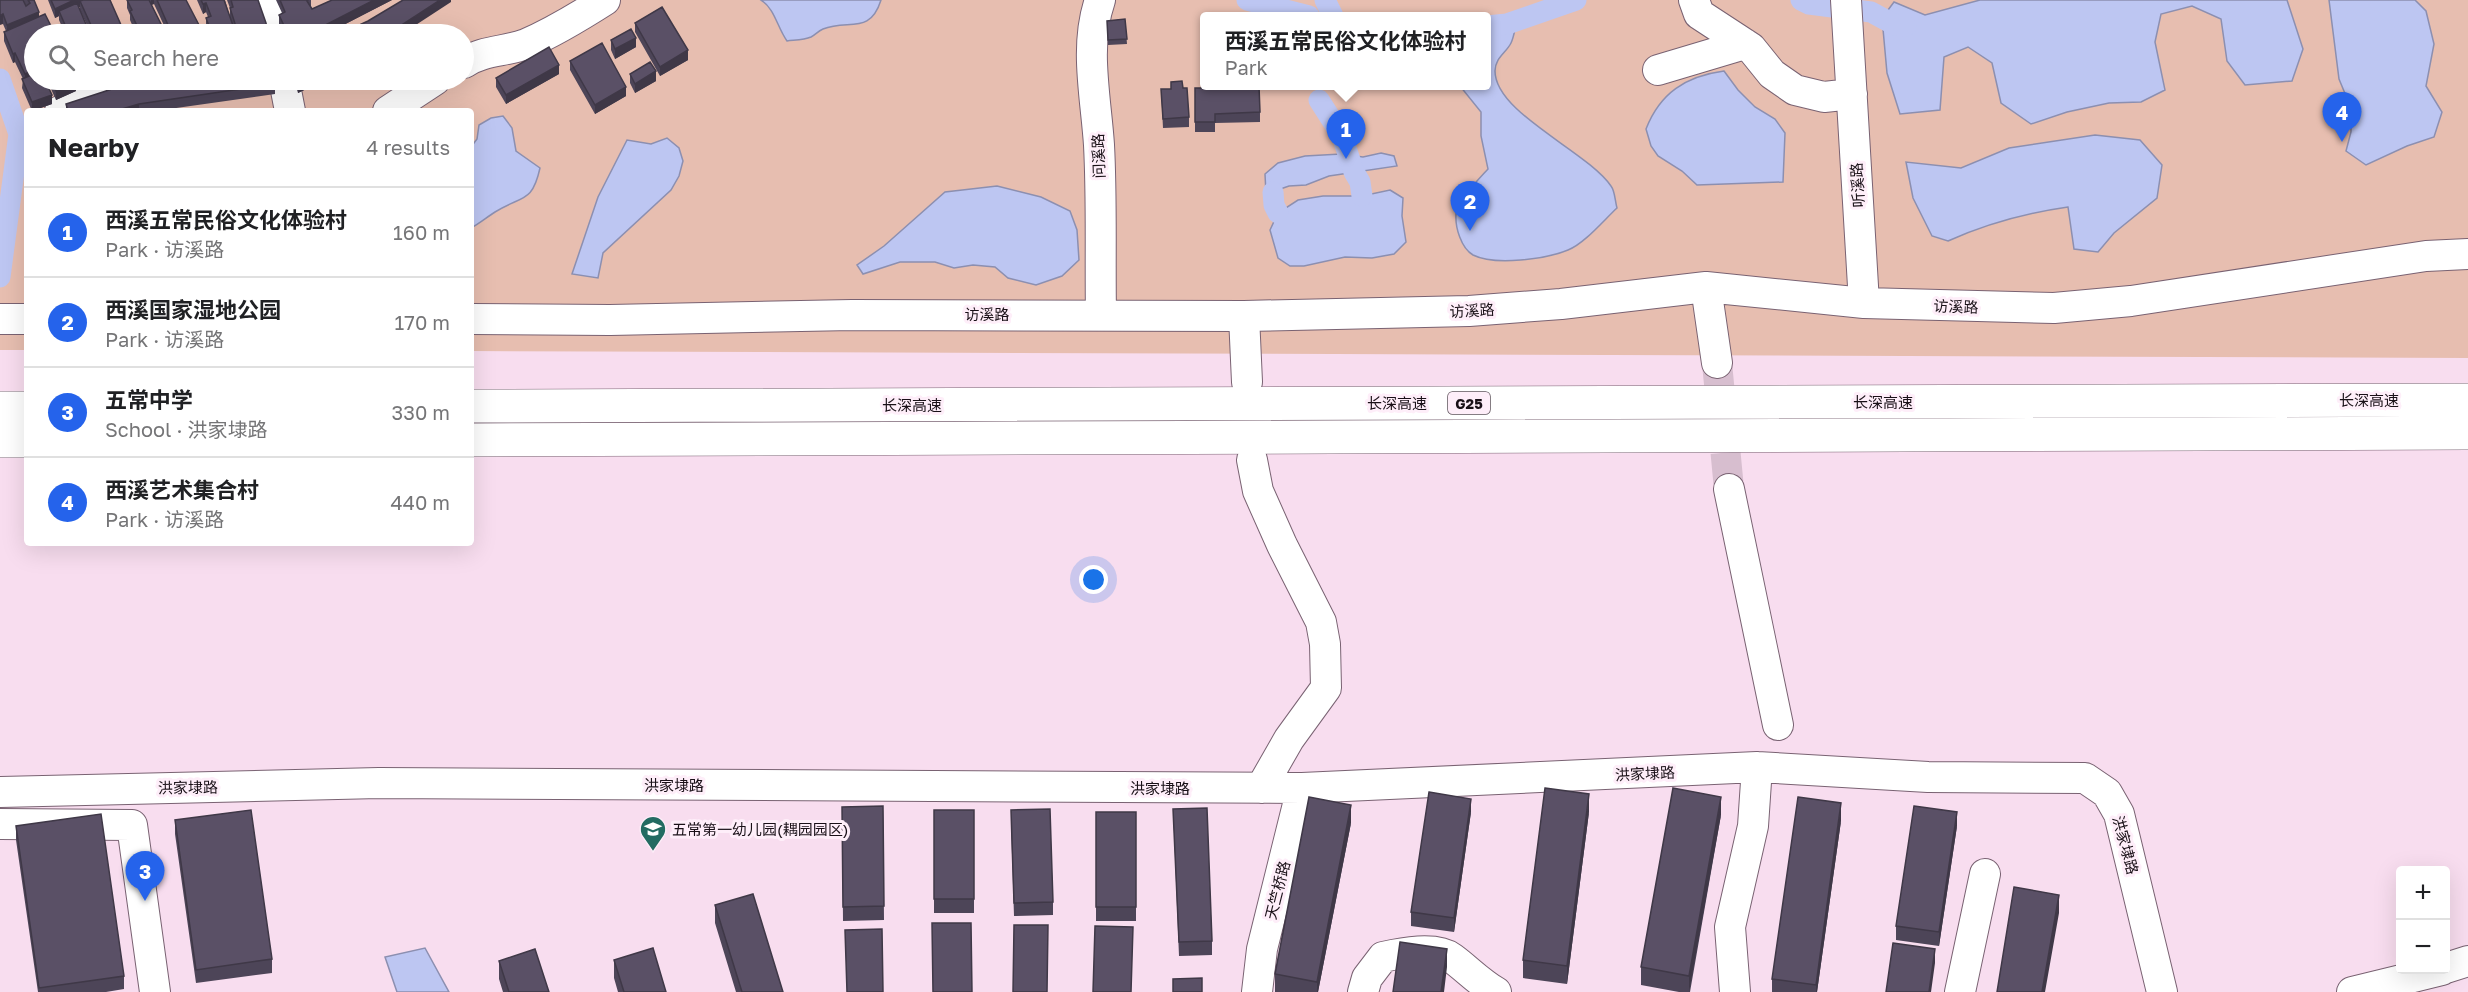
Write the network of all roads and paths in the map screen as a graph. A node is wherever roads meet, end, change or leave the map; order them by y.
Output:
1 (265, 0) edge
2 (605, 0) edge
3 (1100, 0) edge
4 (1694, 0) edge
5 (1846, 0) edge
6 (272, 24) edge
7 (1745, 44) junction
8 (474, 56) edge
9 (1658, 70) dead end
10 (1851, 81) junction
11 (119, 90) edge
12 (286, 90) edge
13 (420, 90) edge
14 (67, 108) edge
15 (289, 108) edge
16 (393, 108) edge
17 (2468, 254) edge
18 (1706, 287) junction
19 (1864, 303) junction
20 (1101, 314) junction
21 (1244, 316) junction
22 (0, 318) edge
23 (24, 319) edge
24 (474, 319) edge
25 (1717, 363) tunnel mouth
26 (1246, 382) dead end
27 (2468, 400) edge
28 (474, 406) edge
29 (0, 408) edge
30 (24, 408) edge
31 (2468, 434) edge
32 (474, 440) edge
33 (0, 441) edge
34 (24, 441) edge
35 (1252, 460) dead end
36 (1729, 489) tunnel mouth
37 (1778, 725) dead end
38 (1757, 767) junction
39 (1261, 788) junction
40 (1302, 788) junction
41 (0, 792) edge
42 (0, 824) edge
43 (1985, 874) dead end
44 (2468, 961) edge
45 (2450, 967) edge
46 (2424, 974) edge
47 (155, 992) edge
48 (1257, 992) edge
49 (1363, 992) edge
50 (1496, 992) edge
51 (1735, 992) edge
52 (1960, 992) edge
53 (2162, 992) edge
54 (2352, 992) edge

1 - 6 street
2 - 8 street
3 - 20 street, 问溪路
4 - 7 street
5 - 10 street, 听溪路
7 - 9 street
7 - 10 street
10 - 19 street, 听溪路
11 - 14 street
12 - 15 street
13 - 16 street
17 - 19 street, 访溪路
18 - 19 street, 访溪路
18 - 21 street, 访溪路
18 - 25 street
20 - 21 street, 访溪路
20 - 24 street, 访溪路
21 - 26 street
22 - 23 street
27 - 28 highway, 长深高速 / G25
29 - 30 highway
31 - 32 highway
33 - 34 highway
35 - 39 street
36 - 37 street
38 - 40 street, 洪家埭路
38 - 51 street
38 - 53 street, 洪家埭路
39 - 40 street, 洪家埭路
39 - 41 street, 洪家埭路
40 - 48 street, 天竺桥路
42 - 47 street
43 - 52 street
44 - 45 street
46 - 54 street
49 - 50 street

